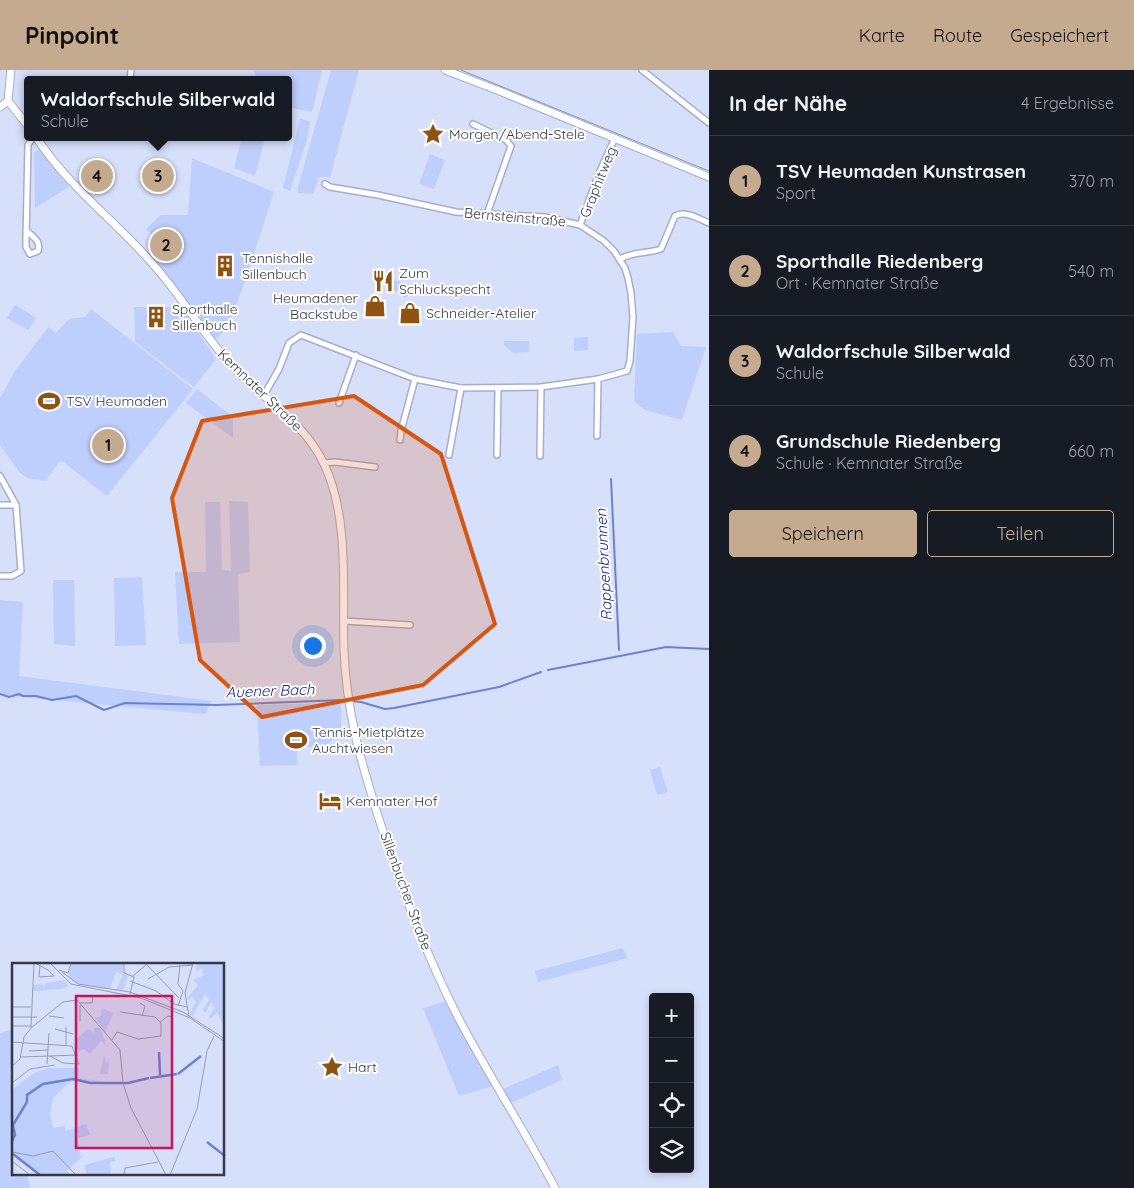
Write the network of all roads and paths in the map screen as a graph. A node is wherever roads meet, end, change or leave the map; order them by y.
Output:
1 (11, 70) edge
2 (445, 70) edge
3 (642, 70) edge
4 (8, 101) junction
5 (0, 107) edge
6 (24, 120) edge
7 (709, 123) edge
8 (473, 124) dead end
9 (615, 138) junction
10 (32, 141) edge
11 (38, 141) edge
12 (709, 177) edge
13 (325, 184) dead end
14 (487, 214) junction
15 (709, 223) edge
16 (580, 225) junction
17 (27, 231) dead end
18 (620, 259) junction
19 (356, 356) junction
20 (415, 379) junction
21 (598, 379) junction
22 (541, 387) junction
23 (461, 388) junction
24 (498, 388) junction
25 (264, 395) junction
26 (339, 403) dead end
27 (598, 436) dead end
28 (400, 440) dead end
29 (449, 455) dead end
30 (497, 455) dead end
31 (540, 456) dead end
32 (324, 464) junction
33 (375, 467) dead end
34 (0, 476) edge
35 (0, 505) edge
36 (16, 505) junction
37 (343, 568) joint
38 (0, 576) edge
39 (344, 621) junction
40 (410, 625) dead end
41 (555, 1188) edge

1 - 4 street
2 - 9 street
3 - 7 street
4 - 5 street
4 - 6 street
8 - 14 street
9 - 12 street
9 - 16 street, Graphitweg
10 - 17 street
11 - 25 street, Kemnater Straße
13 - 14 street, Bernsteinstraße
14 - 16 street, Bernsteinstraße
15 - 18 street
16 - 18 street, Bernsteinstraße
18 - 21 street, Bernsteinstraße
19 - 20 street, Bernsteinstraße
19 - 25 street, Bernsteinstraße
19 - 26 street
20 - 23 street, Bernsteinstraße
20 - 28 street
21 - 22 street, Bernsteinstraße
21 - 27 street
22 - 24 street, Bernsteinstraße
22 - 31 street
23 - 24 street, Bernsteinstraße
23 - 29 street
24 - 30 street
25 - 32 street, Kemnater Straße
32 - 33 street
32 - 37 street, Kemnater Straße
34 - 36 street
35 - 36 street
36 - 38 street
37 - 39 street, Sillenbucher Straße
39 - 40 street
39 - 41 street, Sillenbucher Straße

